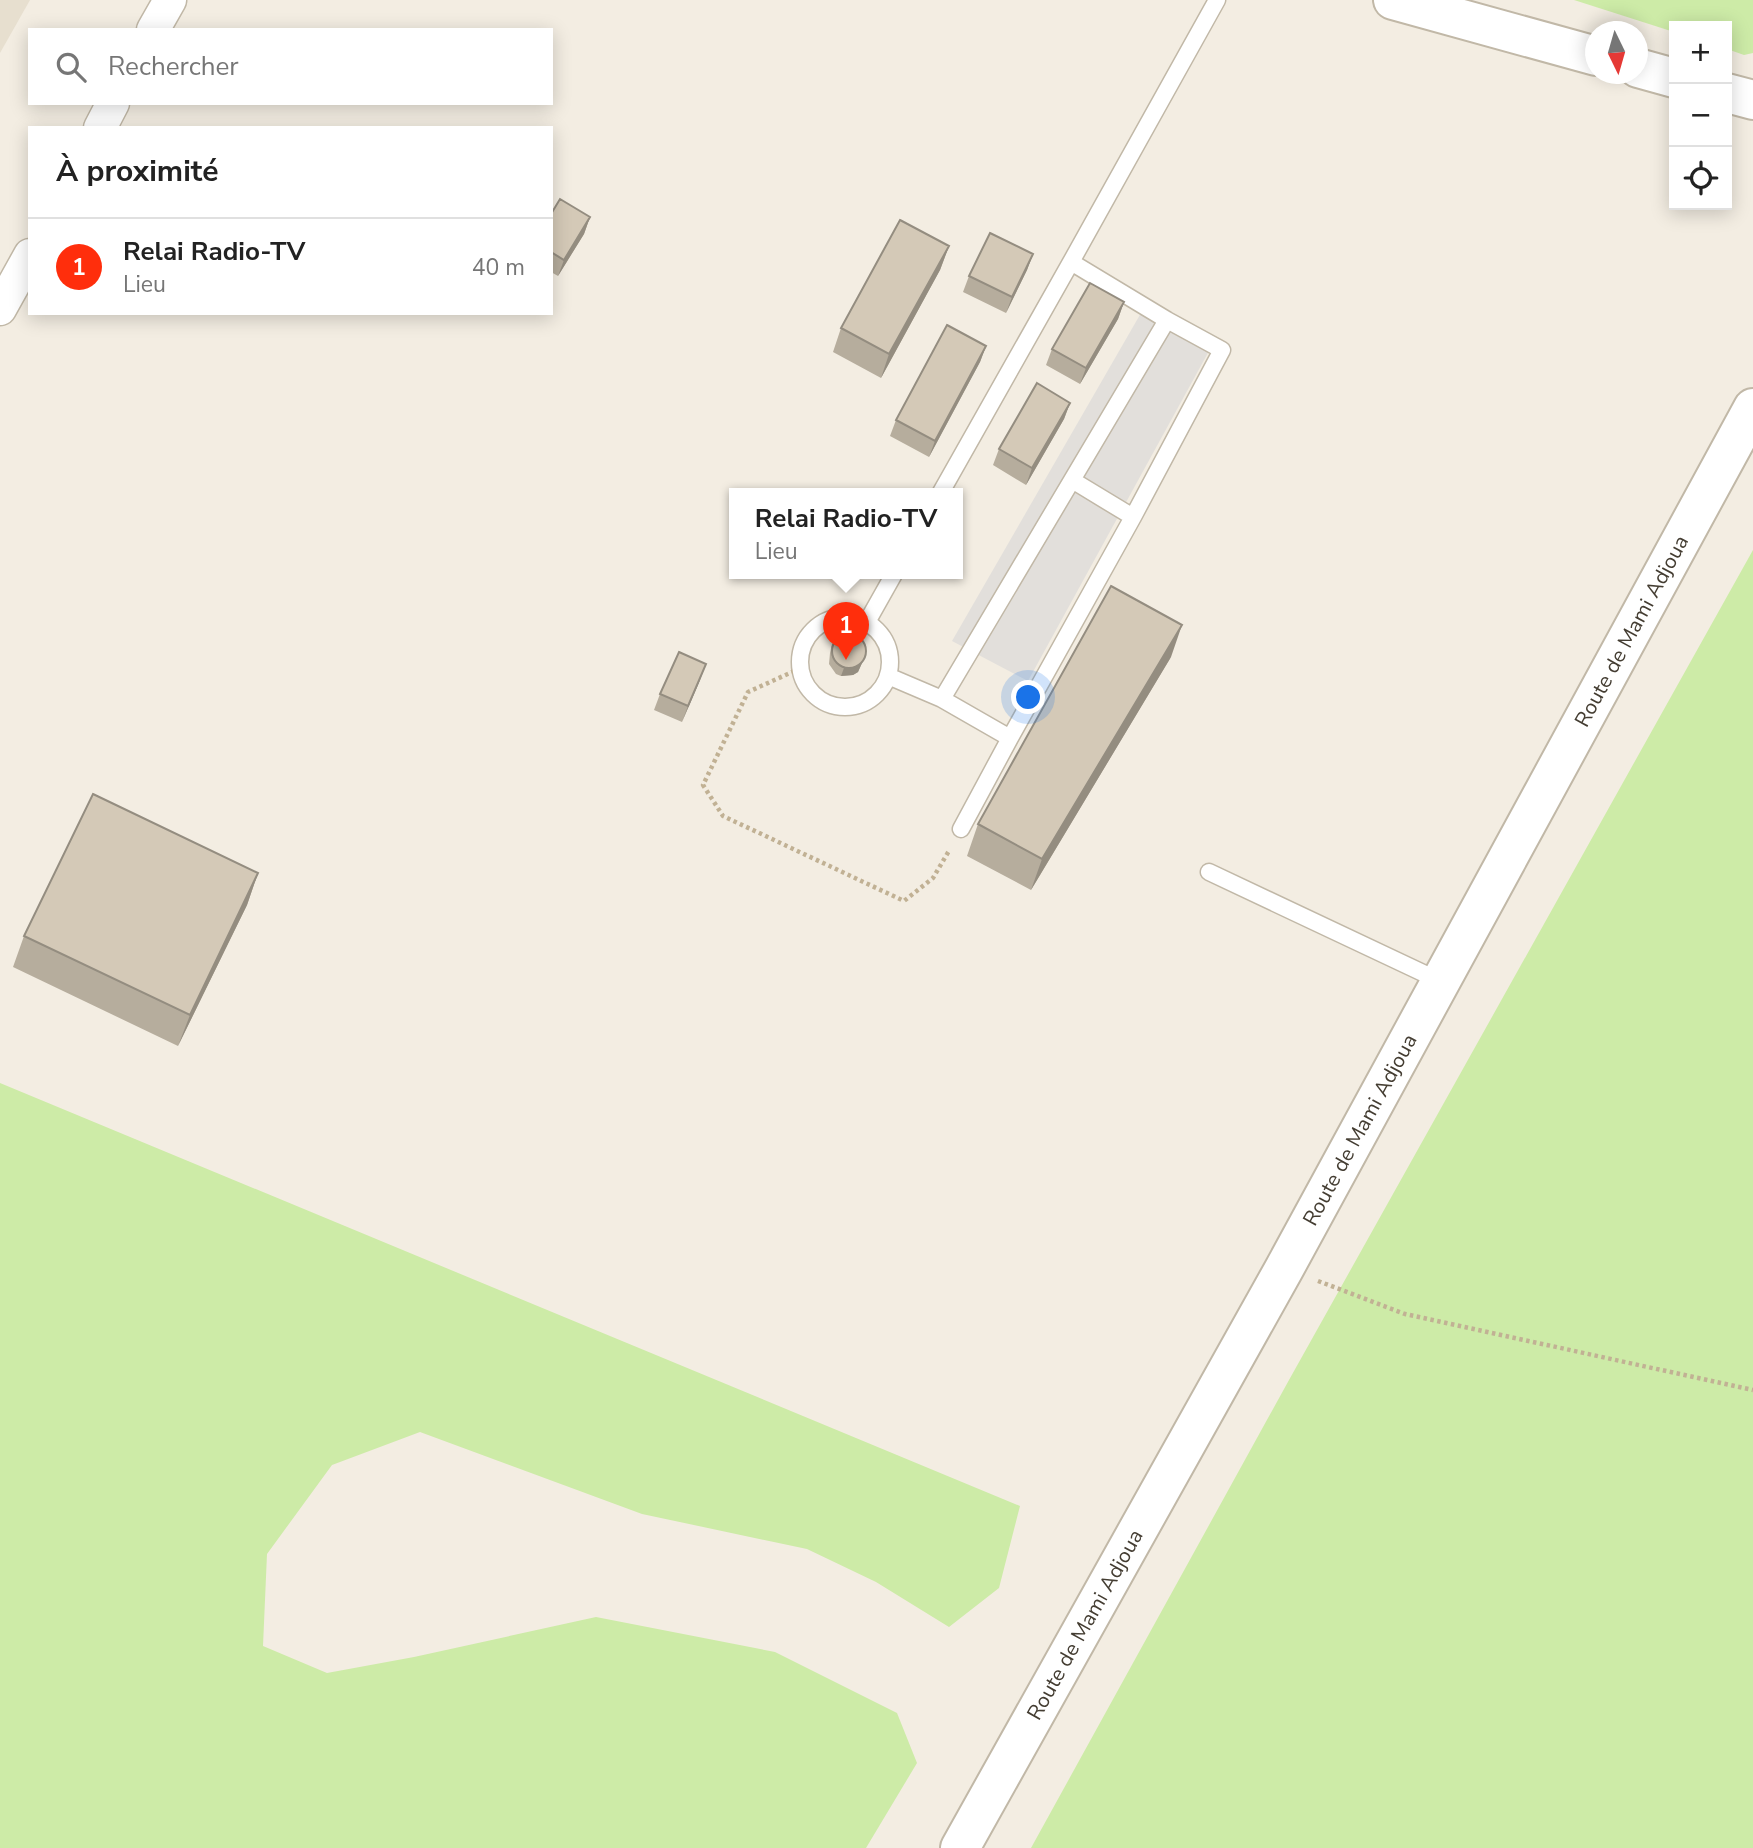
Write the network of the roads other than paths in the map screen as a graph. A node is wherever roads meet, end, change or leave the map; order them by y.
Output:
1 (170, 0) edge
2 (1217, 0) edge
3 (1393, 0) edge
4 (154, 28) edge
5 (1585, 53) edge
6 (1648, 71) edge
7 (1669, 77) edge
8 (1732, 94) edge
9 (1753, 100) edge
10 (112, 105) edge
11 (101, 126) edge
12 (28, 259) edge
13 (1072, 262) junction
14 (0, 309) edge
15 (1167, 320) junction
16 (1753, 408) edge
17 (1072, 481) junction
18 (943, 488) edge
19 (1133, 517) junction
20 (891, 579) edge
21 (867, 622) junction
22 (888, 676) junction
23 (942, 699) junction
24 (1010, 738) junction
25 (961, 829) road end
26 (1209, 872) dead end
27 (1440, 981) junction
28 (960, 1848) edge

1 - 4 street
2 - 13 lane
3 - 5 street
6 - 7 street
8 - 9 street
10 - 11 street
12 - 14 street
13 - 15 lane
13 - 18 lane
15 - 17 lane
15 - 19 lane
16 - 27 street, Route de Mami Adjoua
17 - 19 lane
17 - 23 lane
19 - 24 lane
20 - 21 lane
21 - 22 lane
21 - 22 lane
22 - 23 lane
23 - 24 lane
24 - 25 lane
26 - 27 lane
27 - 28 street, Route de Mami Adjoua

